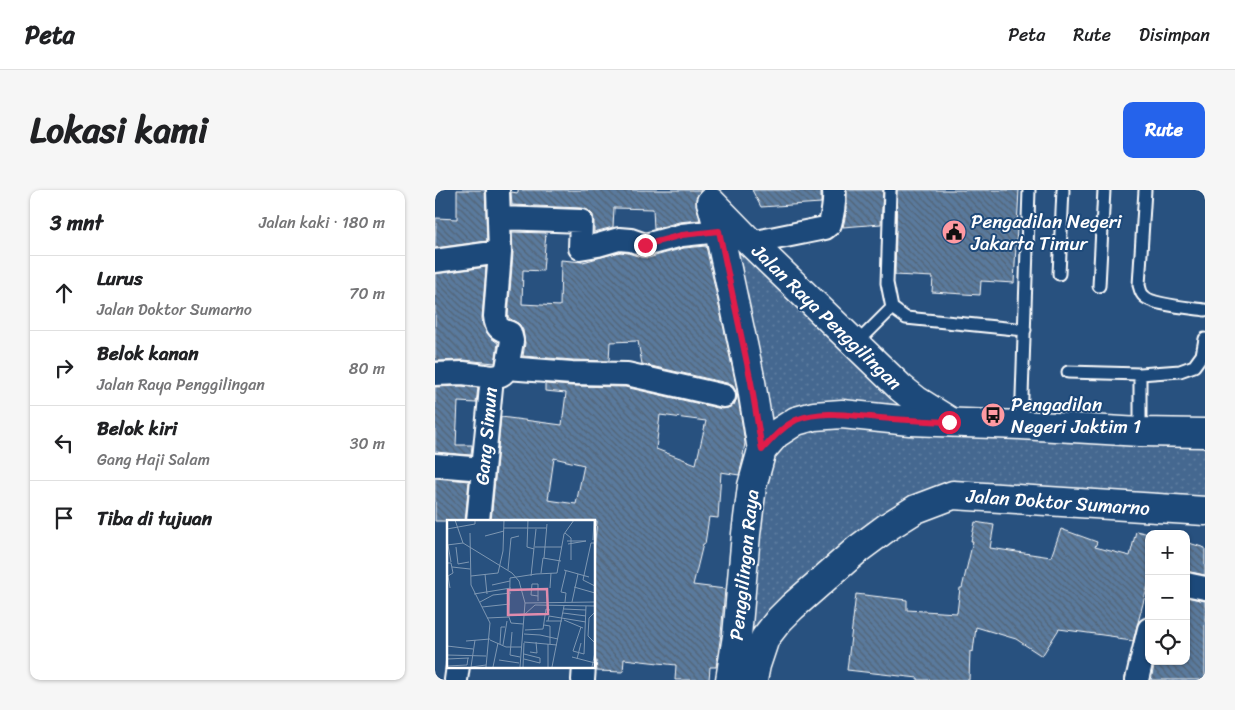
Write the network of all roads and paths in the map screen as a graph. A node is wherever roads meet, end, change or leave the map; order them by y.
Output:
1 (498, 190) edge
2 (834, 190) edge
3 (890, 190) edge
4 (1029, 190) edge
5 (1063, 190) edge
6 (1104, 190) edge
7 (1145, 190) edge
8 (710, 196) edge
9 (499, 218) junction
10 (719, 231) junction
11 (751, 244) junction
12 (500, 252) junction
13 (435, 261) edge
14 (1059, 274) dead end
15 (1099, 286) dead end
16 (892, 308) junction
17 (1205, 310) edge
18 (1025, 330) junction
19 (1205, 338) edge
20 (856, 344) junction
21 (1068, 372) dead end
22 (499, 373) junction
23 (435, 374) edge
24 (1141, 374) junction
25 (724, 396) dead end
26 (951, 422) junction
27 (1021, 425) junction
28 (1140, 432) junction
29 (1205, 433) edge
30 (762, 450) junction
31 (435, 465) edge
32 (483, 469) junction
33 (1205, 512) edge
34 (478, 520) edge
35 (1190, 585) edge
36 (1205, 588) edge
37 (1145, 646) edge
38 (730, 680) edge
39 (753, 680) edge
40 (1137, 680) edge

1 - 9 street, Gang Simun
2 - 11 street
3 - 16 lane
4 - 18 lane
5 - 14 lane
6 - 15 lane
7 - 17 lane
8 - 10 main road, Jalan Raya Penggilingan
8 - 11 main road, Jalan Raya Penggilingan
9 - 10 street
9 - 12 street, Gang Simun
10 - 30 main road, Jalan Raya Penggilingan
11 - 20 main road, Jalan Raya Penggilingan
12 - 13 street
12 - 22 street, Gang Simun
16 - 18 lane
16 - 20 lane
18 - 27 lane
19 - 24 lane
20 - 26 main road, Jalan Raya Penggilingan
21 - 24 lane
22 - 23 street
22 - 25 street
22 - 32 street, Gang Simun
24 - 28 lane
26 - 27 main road
26 - 30 main road
27 - 28 main road
28 - 29 main road
30 - 38 main road, Penggilingan Raya
31 - 32 street
32 - 34 street, Gang Simun
33 - 39 main road, Jalan Doktor Sumarno
35 - 36 street
37 - 40 street

